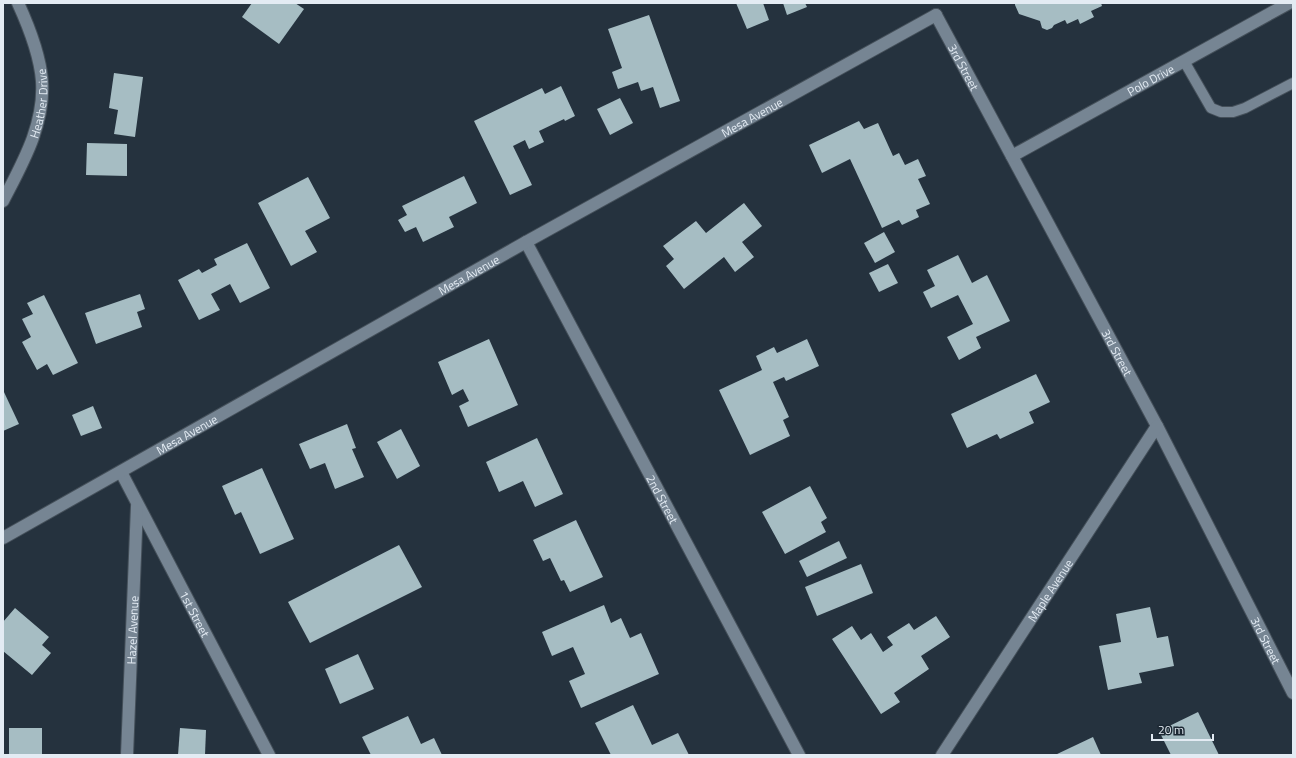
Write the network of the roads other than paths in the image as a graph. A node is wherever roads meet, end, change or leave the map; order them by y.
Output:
1 (18, 3) edge
2 (1290, 3) edge
3 (936, 14) joint
4 (1184, 61) junction
5 (1293, 83) edge
6 (1012, 156) junction
7 (3, 201) edge
8 (526, 242) junction
9 (1157, 426) junction
10 (121, 472) junction
11 (137, 505) junction
12 (3, 538) edge
13 (1293, 693) edge
14 (127, 755) edge
15 (269, 755) edge
16 (799, 755) edge
17 (942, 755) edge

1 - 7 street, Heather Drive
2 - 4 street, Polo Drive
3 - 6 street, 3rd Street
3 - 8 street, Mesa Avenue
4 - 5 lane
4 - 6 street, Polo Drive
6 - 9 street, 3rd Street
8 - 10 street, Mesa Avenue
8 - 16 street, 2nd Street
9 - 13 street, 3rd Street
9 - 17 street, Maple Avenue
10 - 11 street, 1st Street
10 - 12 street, Mesa Avenue
11 - 14 street, Hazel Avenue
11 - 15 street, 1st Street

